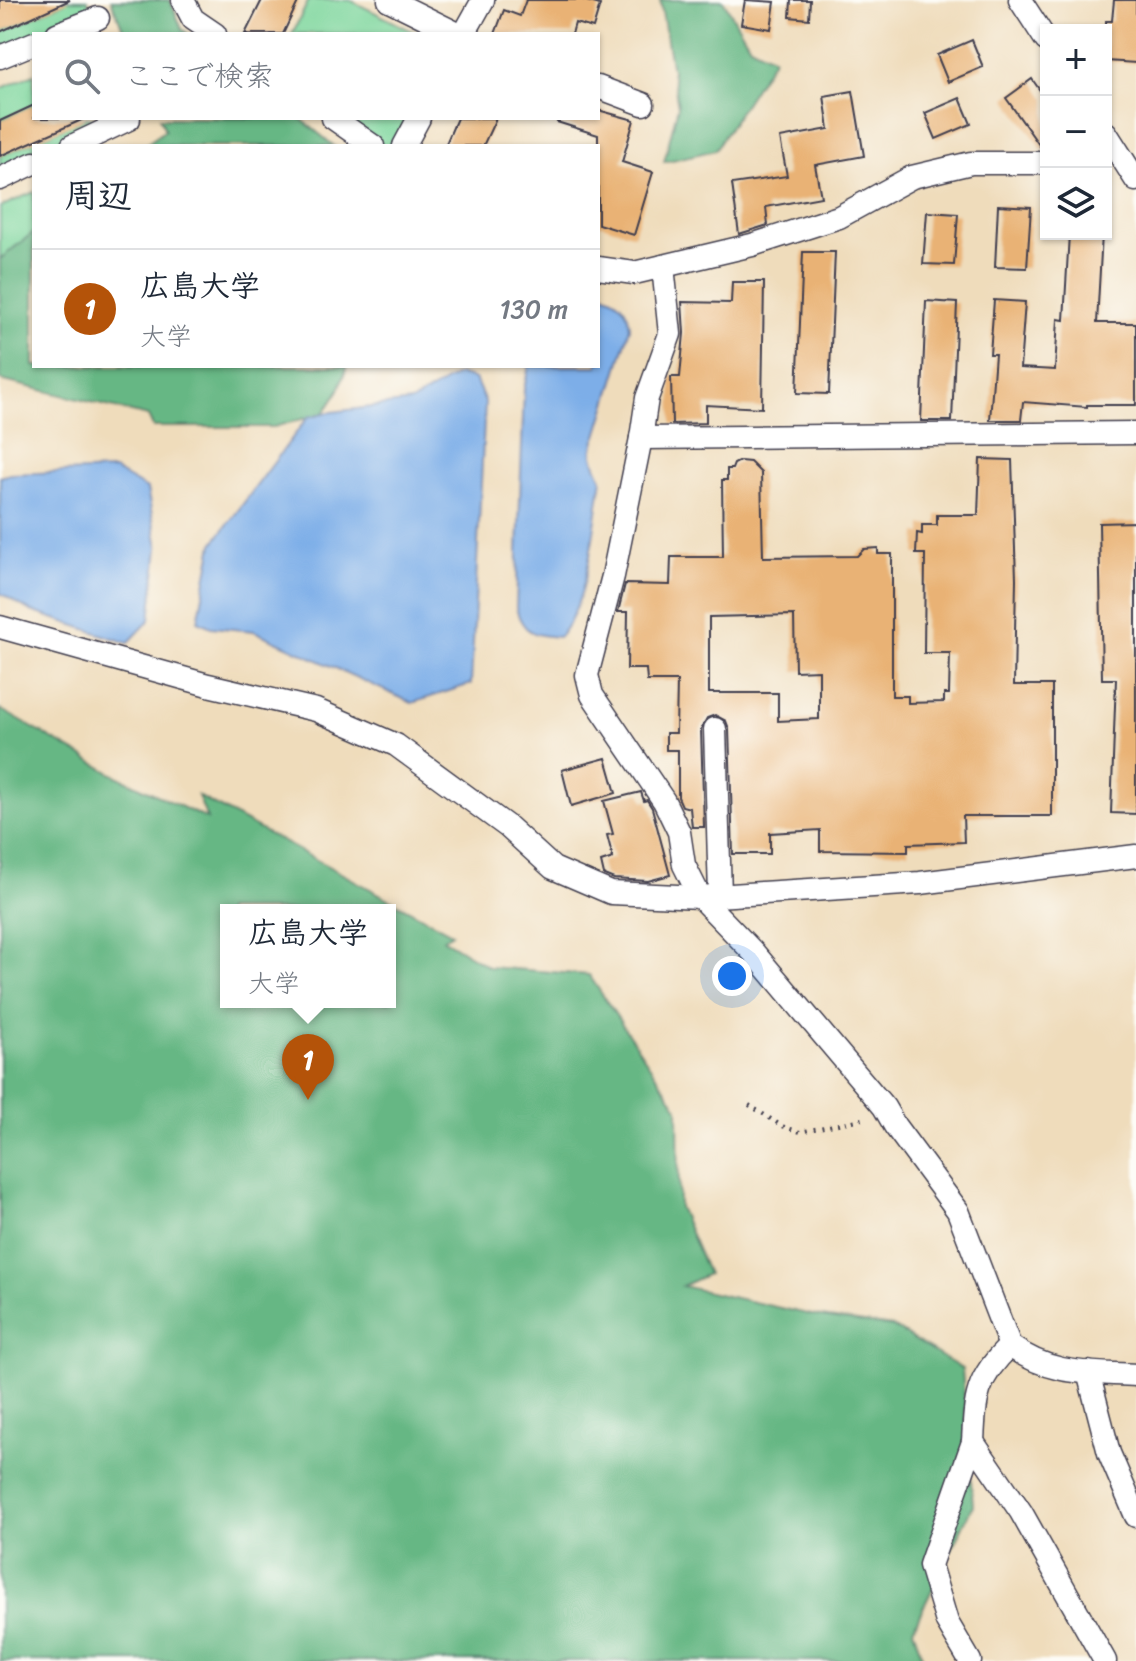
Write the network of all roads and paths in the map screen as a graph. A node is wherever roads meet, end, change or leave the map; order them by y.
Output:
1 (183, 0) edge
2 (389, 0) edge
3 (483, 0) edge
4 (1020, 0) edge
5 (98, 18) dead end
6 (1040, 31) edge
7 (62, 32) edge
8 (212, 32) edge
9 (454, 32) edge
10 (465, 32) edge
11 (32, 44) edge
12 (0, 57) edge
13 (600, 88) edge
14 (643, 104) dead end
15 (127, 120) edge
16 (336, 120) edge
17 (418, 120) edge
18 (1112, 143) edge
19 (76, 144) edge
20 (370, 144) edge
21 (405, 144) edge
22 (1040, 163) edge
23 (32, 164) edge
24 (1126, 167) edge
25 (0, 179) edge
26 (663, 266) junction
27 (600, 268) edge
28 (1136, 433) edge
29 (641, 438) junction
30 (0, 627) edge
31 (715, 729) dead end
32 (1136, 856) edge
33 (710, 896) junction
34 (749, 1105) dead end
35 (889, 1115) junction
36 (1010, 1346) junction
37 (1088, 1372) junction
38 (1136, 1375) edge
39 (973, 1442) junction
40 (1136, 1516) edge
41 (970, 1661) edge
42 (1105, 1661) edge

1 - 8 street
2 - 9 street
3 - 10 street
4 - 6 street
5 - 7 street
11 - 12 street
13 - 14 street
15 - 19 street
16 - 20 street
17 - 21 street
18 - 24 street
22 - 26 street
23 - 25 street
26 - 27 street
26 - 29 street
28 - 29 street
29 - 33 street
30 - 33 street
31 - 33 street
32 - 33 street
33 - 35 street
34 - 35 path
35 - 36 street
36 - 37 street
36 - 39 street
37 - 38 street
37 - 40 street
39 - 41 street
39 - 42 street

